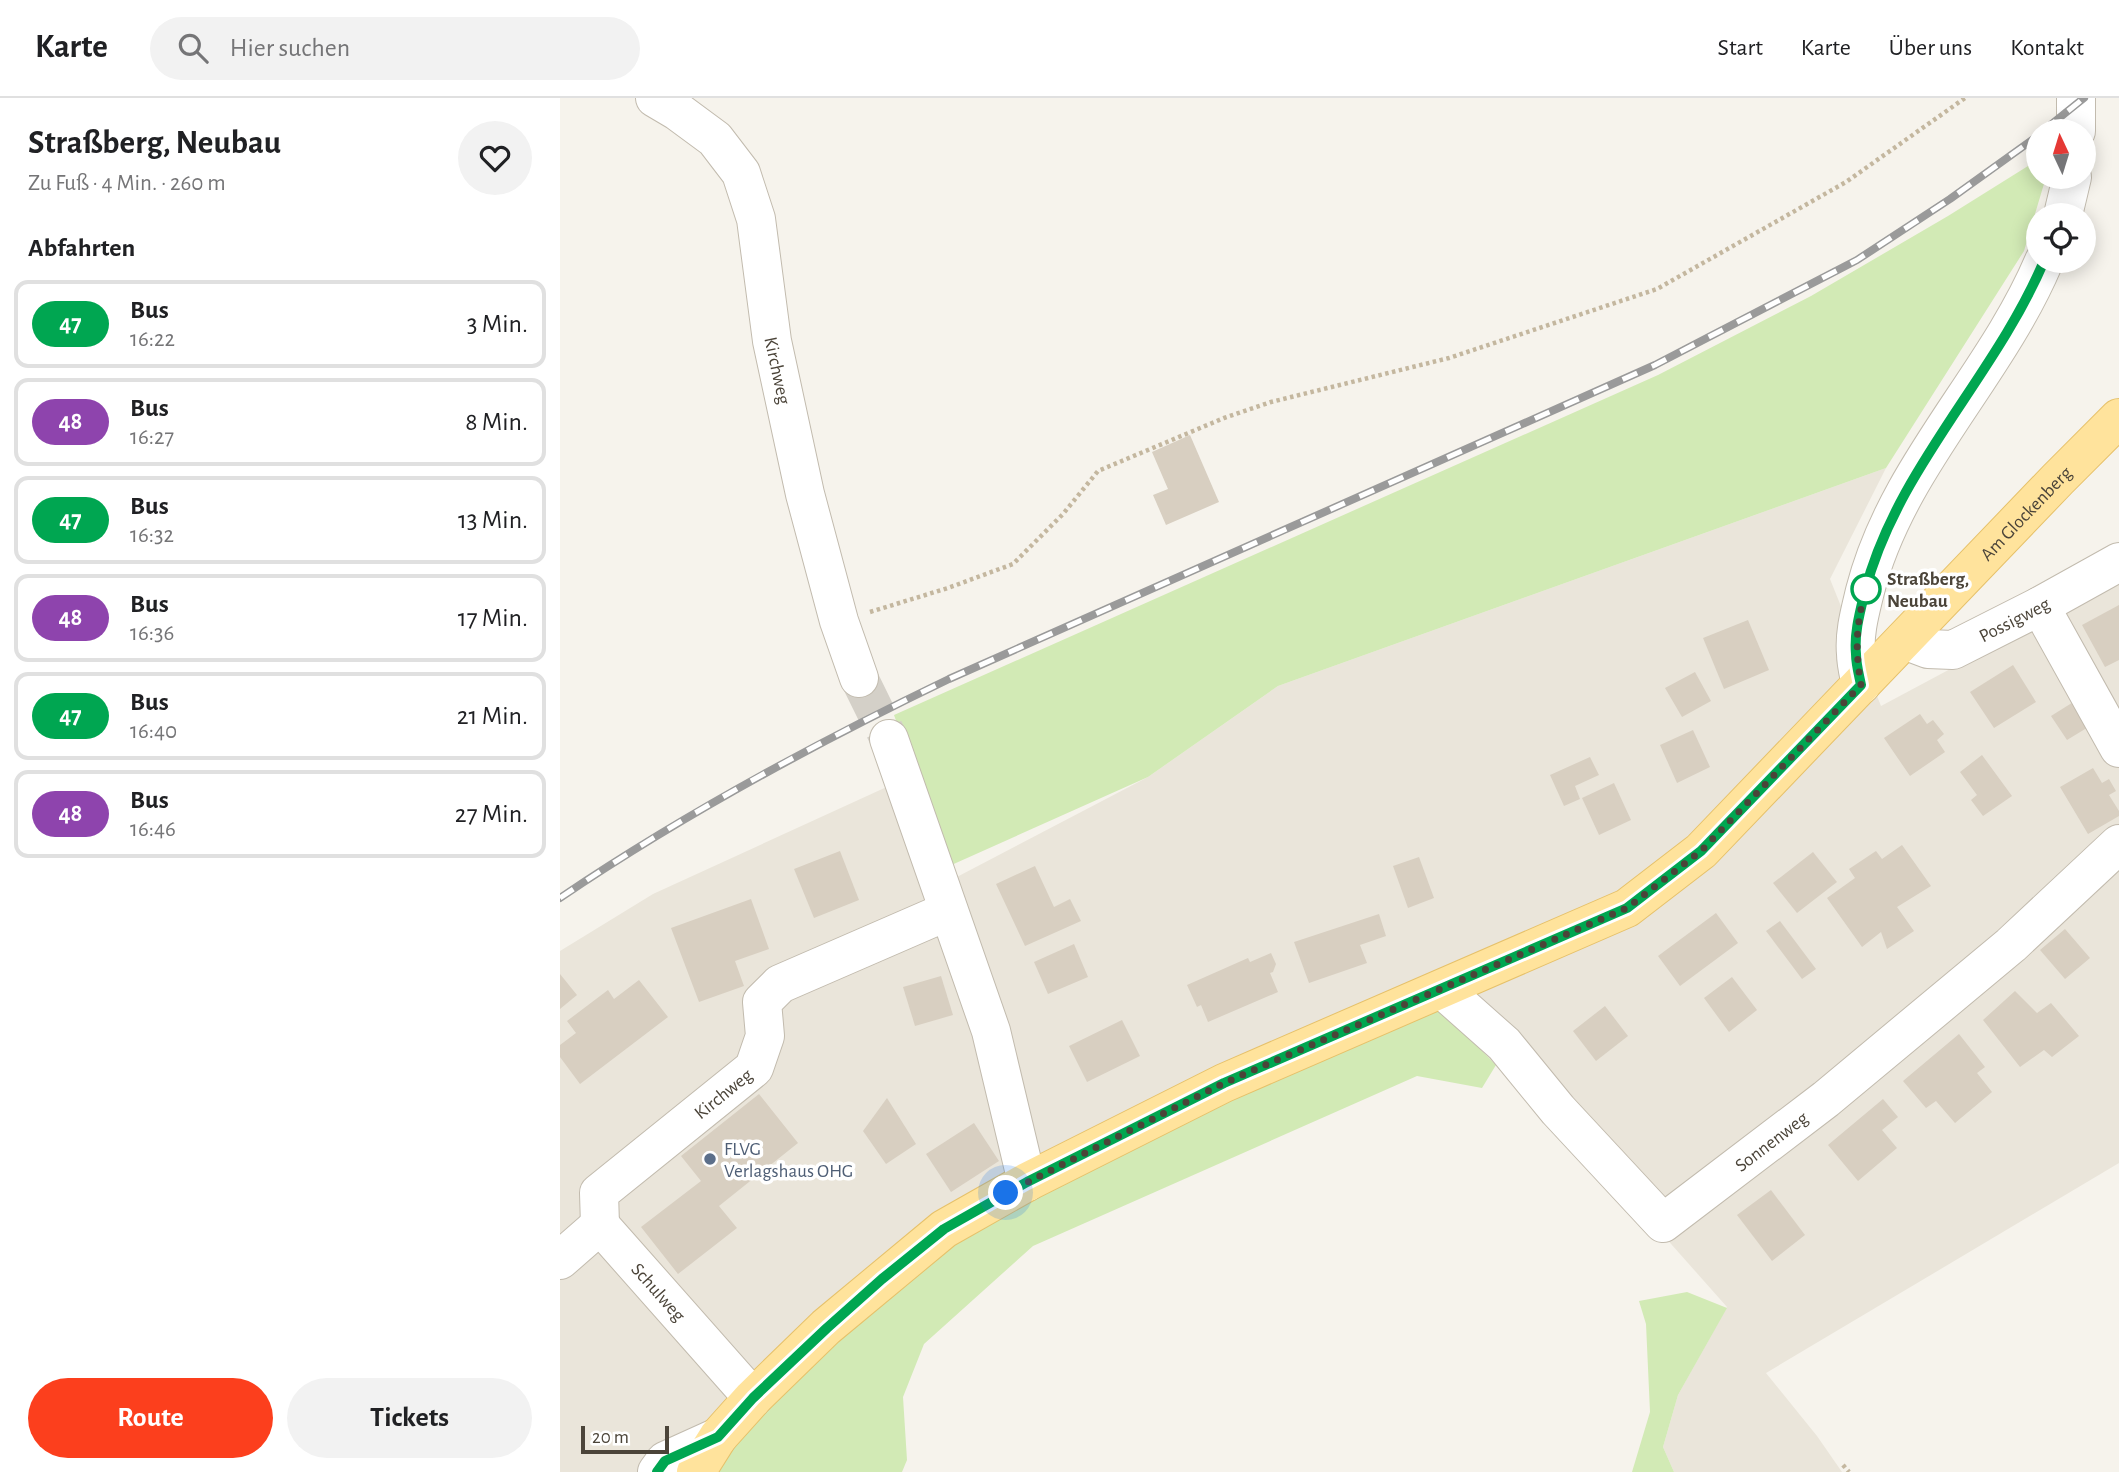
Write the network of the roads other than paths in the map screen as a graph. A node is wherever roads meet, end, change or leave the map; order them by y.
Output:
1 (655, 98) edge
2 (2076, 98) edge
3 (2076, 119) edge
4 (2038, 273) edge
5 (2119, 418) edge
6 (2119, 562) edge
7 (2040, 606) junction
8 (1904, 640) junction
9 (859, 678) tunnel mouth
10 (1861, 685) junction
11 (889, 739) tunnel mouth
12 (2119, 748) edge
13 (2119, 844) edge
14 (948, 911) junction
15 (1442, 989) junction
16 (1027, 1182) junction
17 (600, 1224) junction
18 (560, 1260) edge
19 (753, 1398) junction
20 (718, 1437) junction
21 (657, 1472) edge
22 (696, 1472) edge

1 - 9 street, Kirchweg
2 - 3 street
4 - 10 street
5 - 8 main road, Am Glockenberg
6 - 7 street, Possigweg
7 - 8 street, Possigweg
7 - 12 street
8 - 10 main road, Am Glockenberg
10 - 15 main road, Am Glockenberg
11 - 14 street
13 - 15 street, Sonnenweg
14 - 16 street
14 - 17 street, Kirchweg
15 - 16 main road, Am Glockenberg
16 - 19 main road, Am Glockenberg
17 - 18 street
17 - 19 street, Schulweg
19 - 20 main road, Am Glockenberg
20 - 21 street
20 - 22 main road, Am Glockenberg

